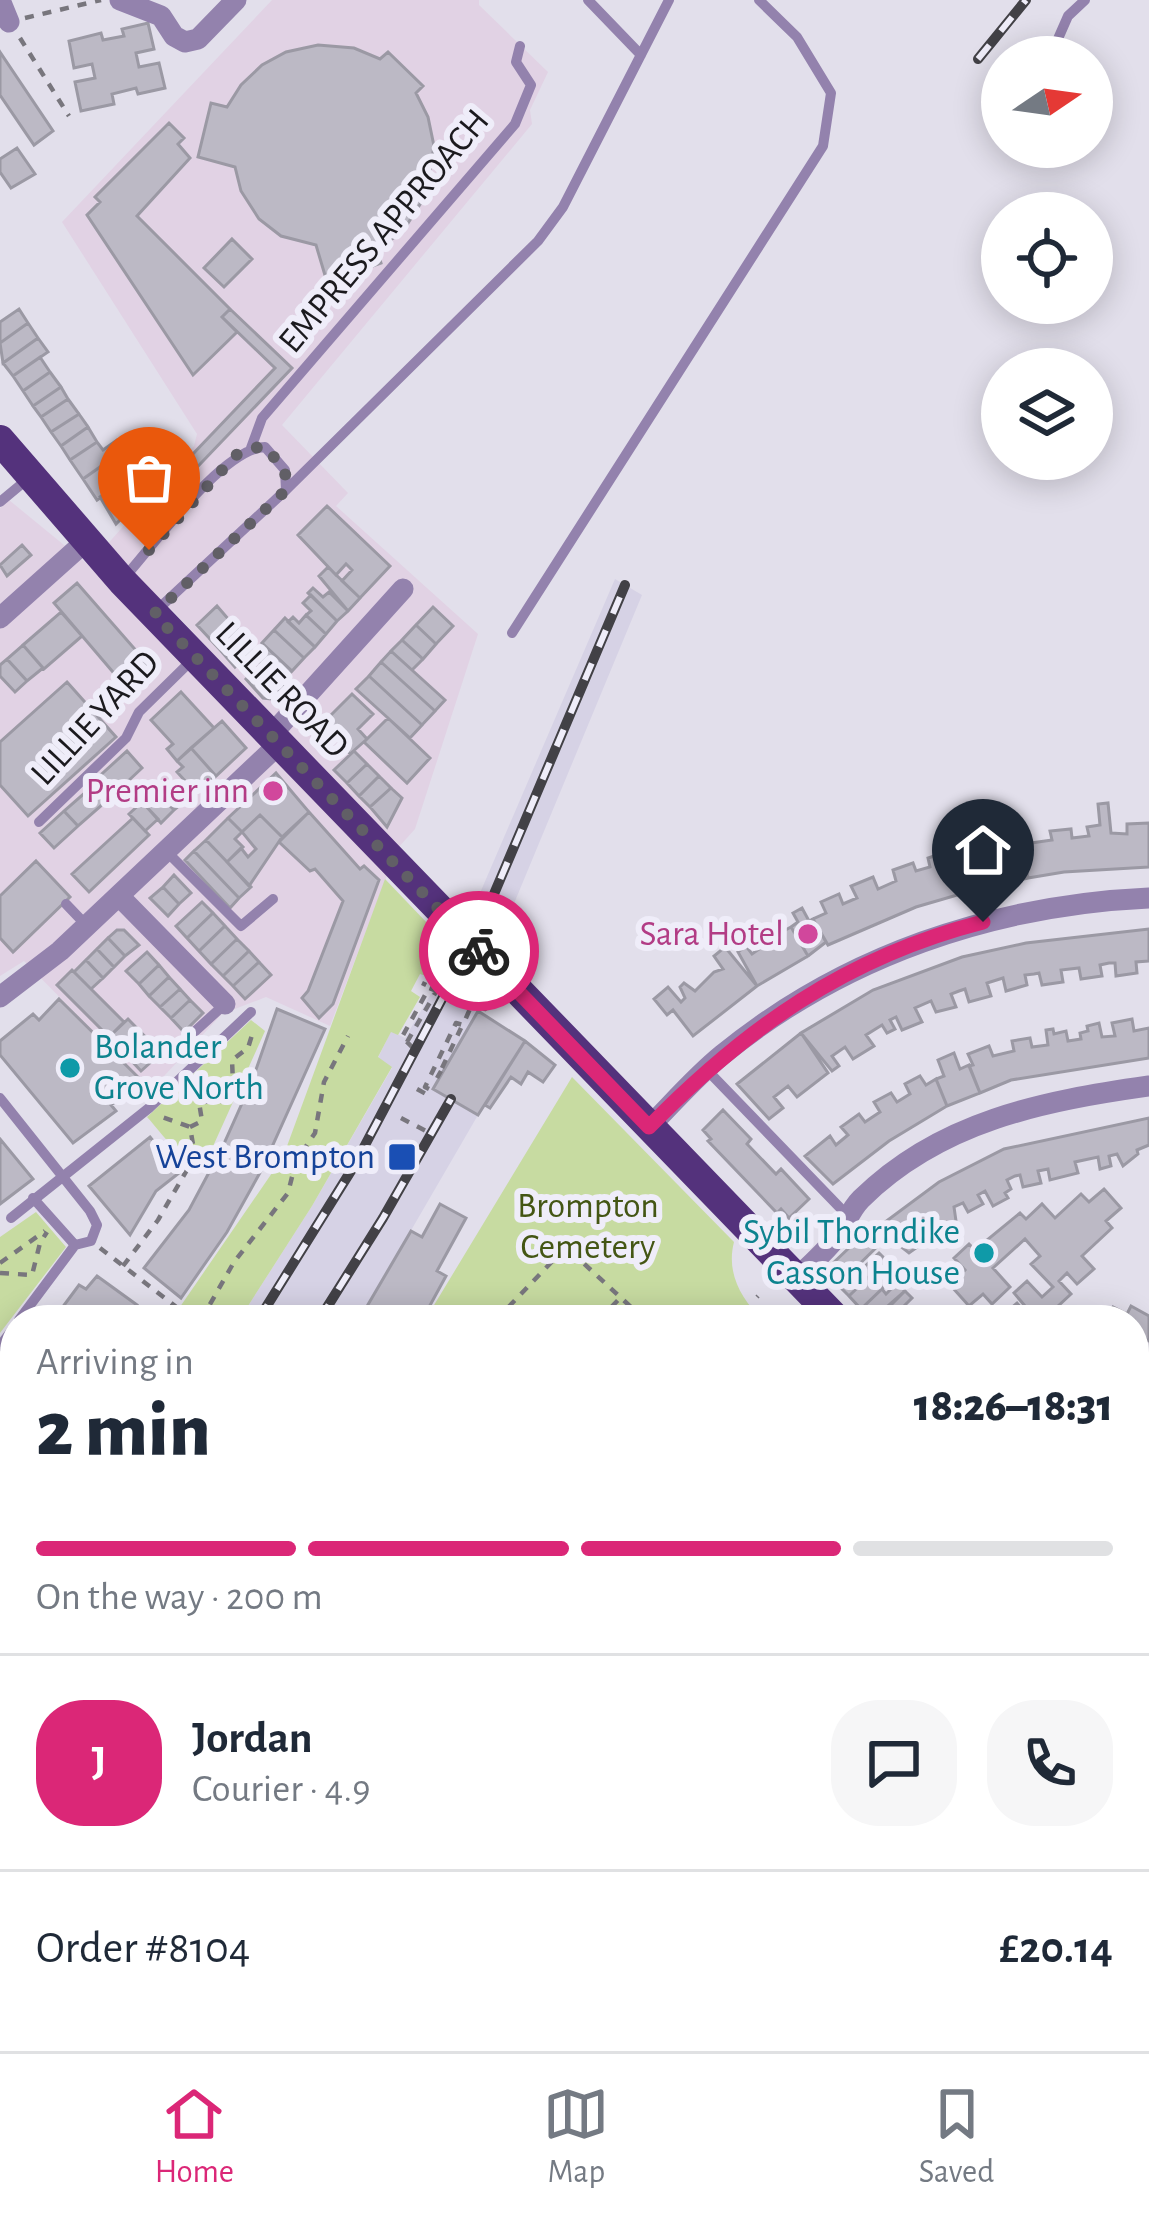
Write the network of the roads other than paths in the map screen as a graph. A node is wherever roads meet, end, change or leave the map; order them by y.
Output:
1 (0, 0) edge
2 (120, 0) edge
3 (236, 0) edge
4 (588, 0) edge
5 (669, 0) edge
6 (759, 0) edge
7 (1085, 0) edge
8 (9, 22) road end
9 (1060, 36) edge
10 (520, 46) dead end
11 (641, 55) junction
12 (0, 440) edge
13 (251, 448) junction
14 (30, 477) junction
15 (286, 490) junction
16 (0, 500) edge
17 (86, 541) junction
18 (122, 581) junction
19 (403, 589) dead end
20 (154, 614) junction
21 (0, 618) edge
22 (512, 633) dead end
23 (195, 656) junction
24 (276, 738) junction
25 (39, 821) dead end
26 (166, 850) junction
27 (118, 896) junction
28 (1149, 898) edge
29 (273, 899) dead end
30 (66, 904) dead end
31 (87, 926) junction
32 (0, 997) edge
33 (225, 1004) joint
34 (247, 1015) road end
35 (170, 1054) dead end
36 (706, 1069) junction
37 (1149, 1086) edge
38 (0, 1098) edge
39 (649, 1127) junction
40 (63, 1177) junction
41 (33, 1198) junction
42 (847, 1215) junction
43 (11, 1218) dead end
44 (75, 1245) junction
45 (797, 1278) junction
46 (30, 1305) edge
47 (818, 1305) edge

1 - 8 street
2 - 3 street
4 - 11 lane
5 - 11 lane
6 - 22 lane
7 - 9 lane
10 - 13 lane, EMPRESS APPROACH
11 - 15 lane
12 - 14 main road, LILLIE ROAD
13 - 15 lane
13 - 18 lane, EMPRESS APPROACH
14 - 16 lane
14 - 17 main road, LILLIE ROAD
15 - 20 lane
17 - 18 main road, LILLIE ROAD
17 - 21 street
18 - 20 main road, LILLIE ROAD
19 - 24 street
20 - 23 main road, LILLIE ROAD
23 - 24 main road, LILLIE ROAD
23 - 25 lane, LILLIE YARD
24 - 26 street
24 - 39 main road, LILLIE ROAD
26 - 27 street
26 - 29 lane
27 - 31 street
27 - 33 street
28 - 36 street
30 - 31 lane
31 - 32 street
33 - 35 lane
34 - 40 lane
36 - 39 street
36 - 42 lane
37 - 42 street
38 - 40 lane
39 - 45 main road, LILLIE ROAD
40 - 41 lane
40 - 44 lane
41 - 43 lane
41 - 44 lane
42 - 45 street
44 - 46 lane
45 - 47 main road, LILLIE ROAD

